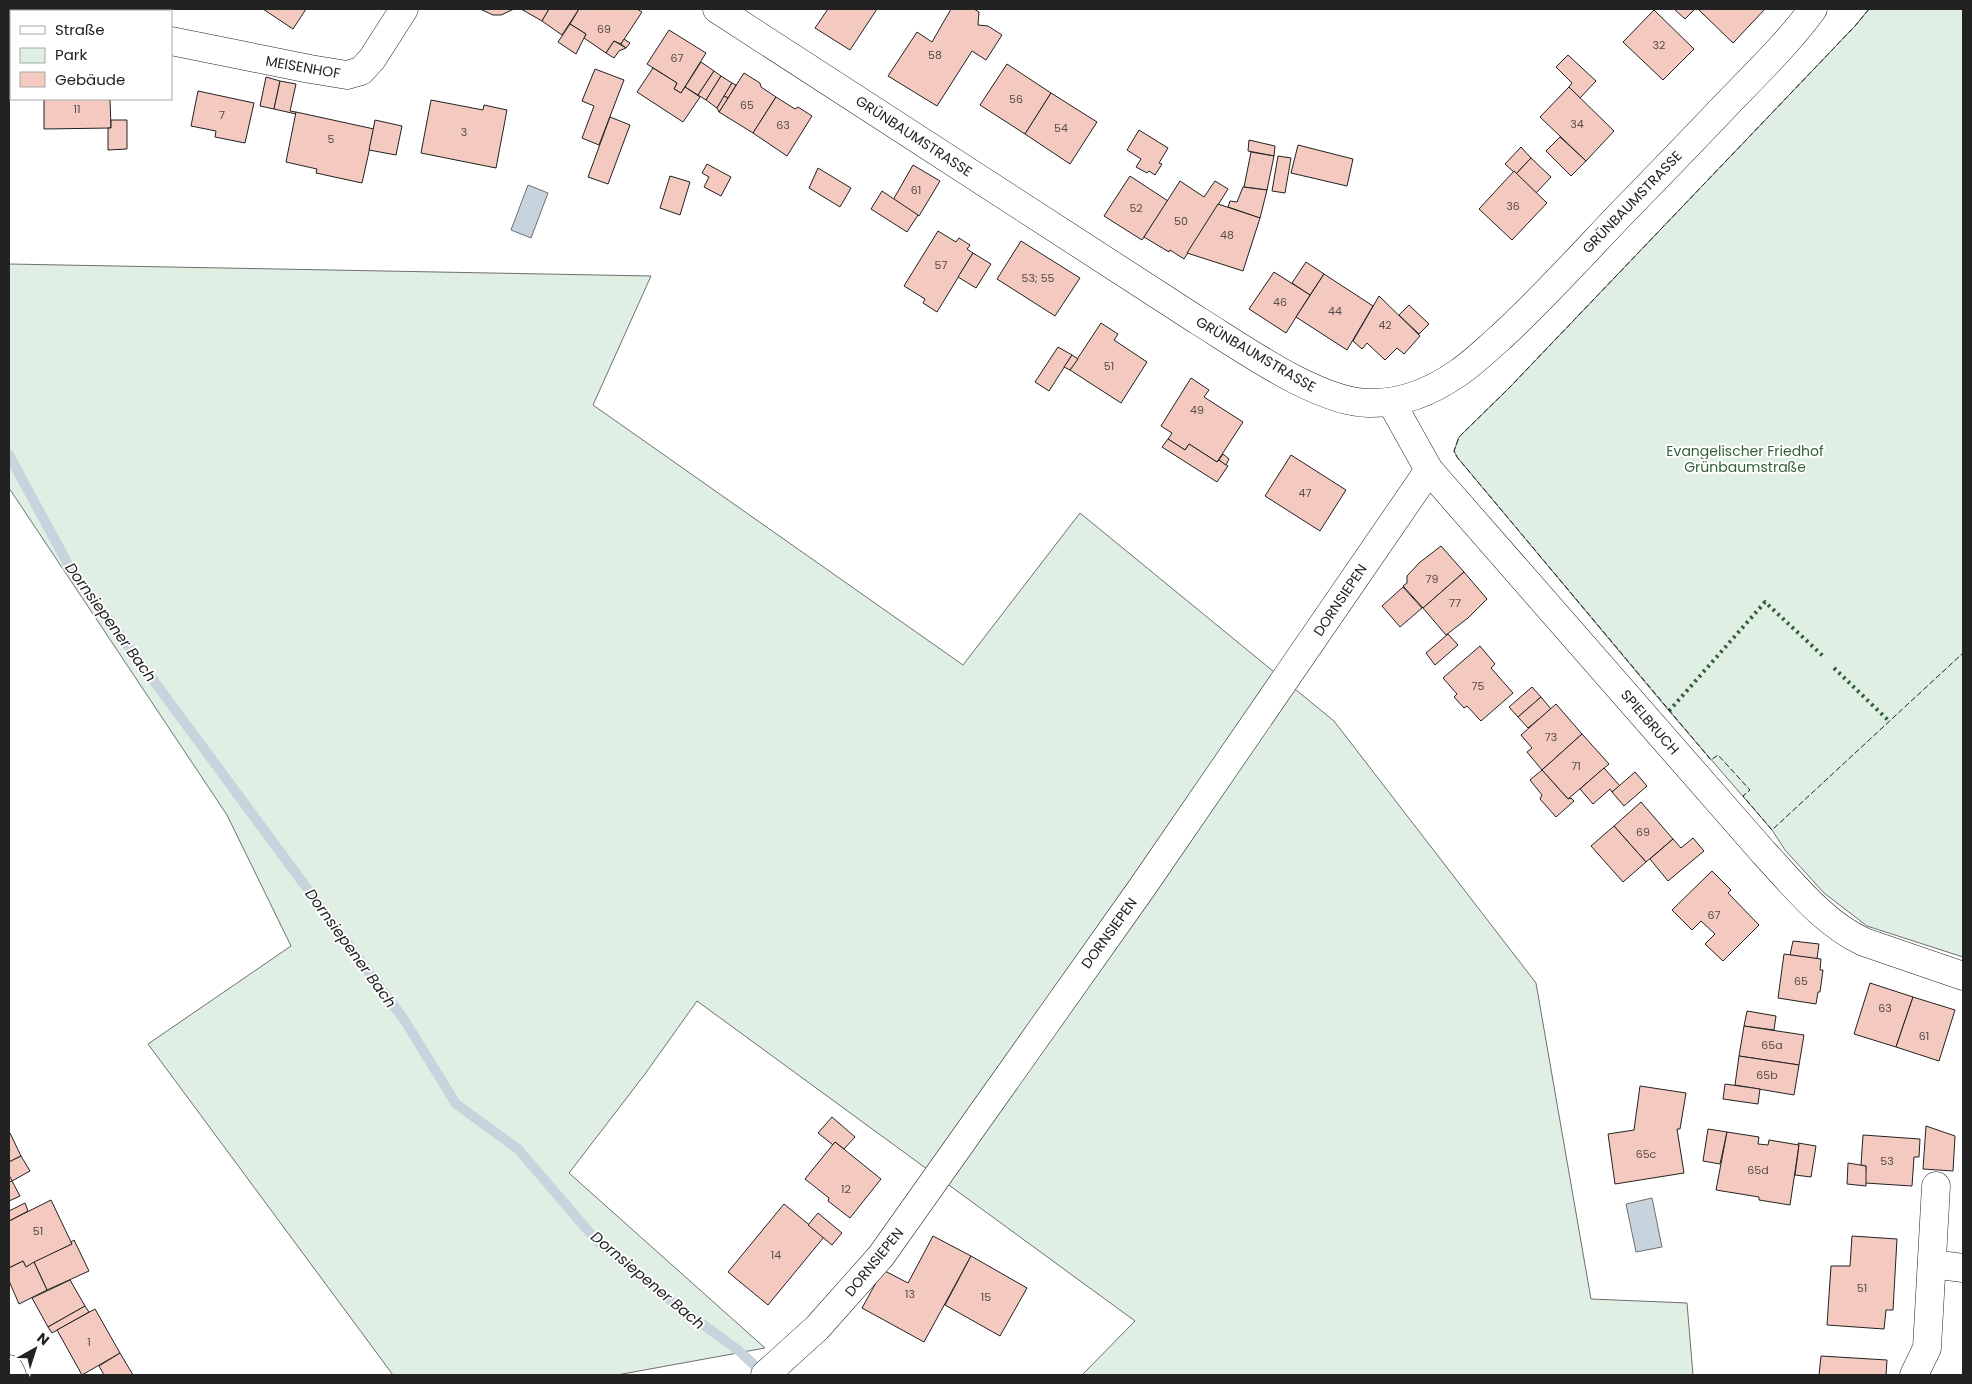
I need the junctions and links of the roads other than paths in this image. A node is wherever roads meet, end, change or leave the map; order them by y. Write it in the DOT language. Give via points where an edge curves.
graph roads {
  1 [pos="404,9"];
  2 [pos="717,9"];
  3 [pos="1813,9"];
  4 [pos="172,40"];
  5 [pos="1391,402"];
  6 [pos="1429,470"];
  7 [pos="1963,976"];
  8 [pos="1936,1186"];
  9 [pos="1932,1264"];
  10 [pos="1963,1268"];
  11 [pos="9,1369"];
  12 [pos="770,1371"];
  13 [pos="12,1375"];
  14 [pos="1914,1375"];
  1 -- 4 [label="street, MEISENHOF" via="372,59 361,71 347,75"];
  2 -- 5 [label="street, GRÜNBAUMSTRASSE" via="1197,320 1304,384 1338,398 1368,403"];
  3 -- 5 [label="street, GRÜNBAUMSTRASSE" via="1793,35 1523,316 1458,373 1423,394"];
  5 -- 6 [label="street, SPIELBRUCH"];
  6 -- 7 [label="street, SPIELBRUCH" via="1764,853 1825,916 1864,942"];
  6 -- 12 [label="street, DORNSIEPEN" via="1141,889 882,1256 823,1322"];
  8 -- 9 [label="street"];
  9 -- 10 [label="street"];
  9 -- 14 [label="street" via="1927,1348"];
  11 -- 13 [label="street"];
}
